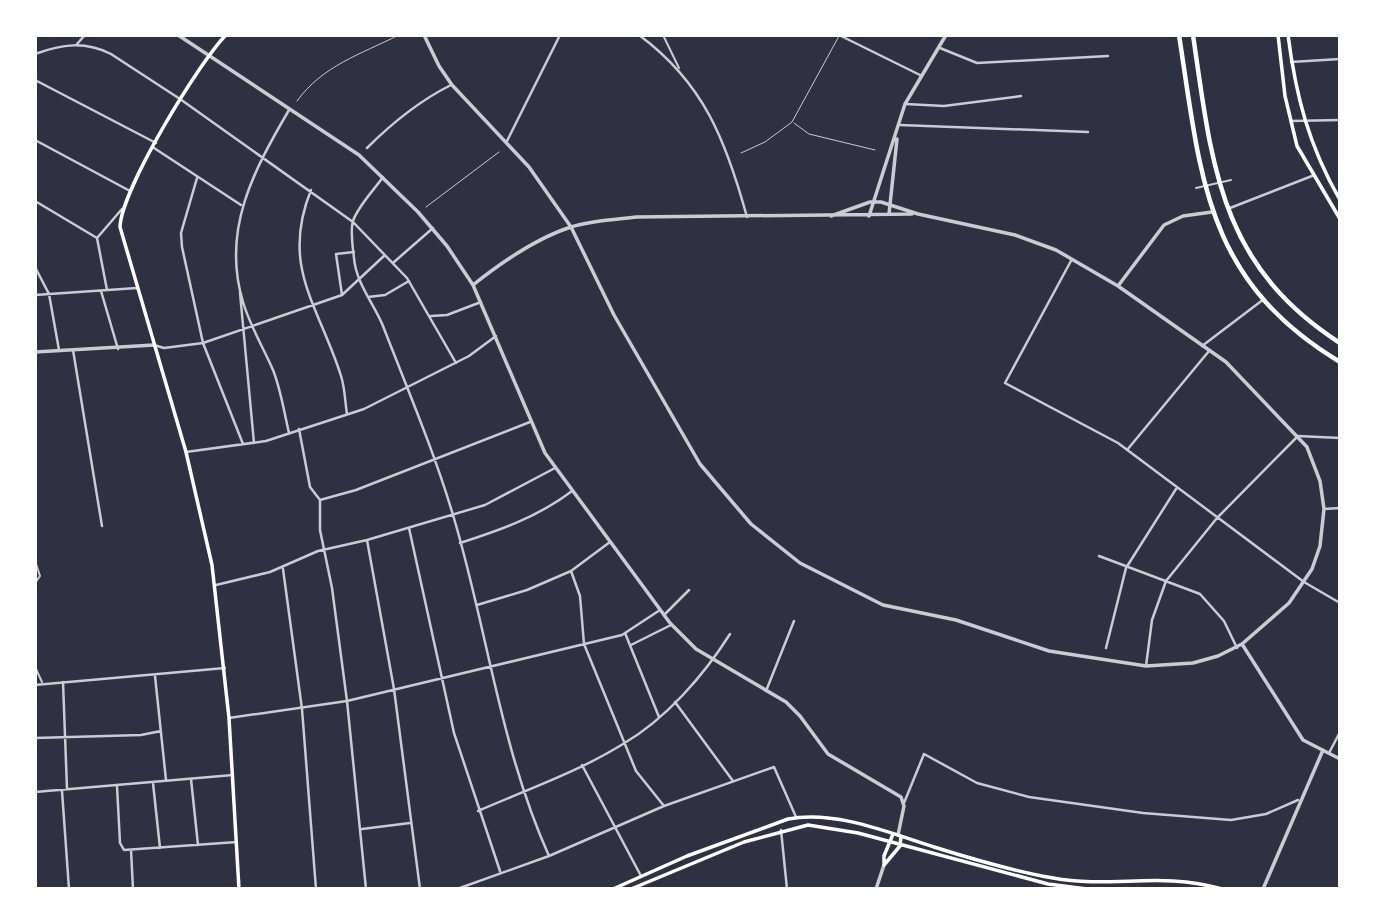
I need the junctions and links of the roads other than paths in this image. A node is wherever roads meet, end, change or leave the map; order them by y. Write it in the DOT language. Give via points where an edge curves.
graph roads {
  1 [pos="85,35"];
  2 [pos="178,35"];
  3 [pos="226,35"];
  4 [pos="399,35"];
  5 [pos="424,35"];
  6 [pos="560,35"];
  7 [pos="639,35"];
  8 [pos="663,35"];
  9 [pos="839,35"];
  10 [pos="946,35"];
  11 [pos="1179,35"];
  12 [pos="1193,35"];
  13 [pos="1278,35"];
  14 [pos="1288,35"];
  15 [pos="77,44"];
  16 [pos="939,47"];
  17 [pos="35,54"];
  18 [pos="207,55"];
  19 [pos="1108,57"];
  20 [pos="1340,59"];
  21 [pos="1292,62"];
  22 [pos="679,68"];
  23 [pos="920,75"];
  24 [pos="35,80"];
  25 [pos="452,85"];
  26 [pos="1021,96"];
  27 [pos="180,99"];
  28 [pos="297,101"];
  29 [pos="905,104"];
  30 [pos="290,109"];
  31 [pos="1303,120"];
  32 [pos="1340,120"];
  33 [pos="1291,121"];
  34 [pos="792,122"];
  35 [pos="900,125"];
  36 [pos="1088,132"];
  37 [pos="897,133"];
  38 [pos="35,140"];
  39 [pos="506,143"];
  40 [pos="155,145"];
  41 [pos="367,148"];
  42 [pos="875,150"];
  43 [pos="499,152"];
  44 [pos="741,153"];
  45 [pos="261,158"];
  46 [pos="1312,176"];
  47 [pos="383,177"];
  48 [pos="197,178"];
  49 [pos="1231,180"];
  50 [pos="1196,188"];
  51 [pos="311,190"];
  52 [pos="130,191"];
  53 [pos="1340,200"];
  54 [pos="35,201"];
  55 [pos="873,202"];
  56 [pos="888,204"];
  57 [pos="241,205"];
  58 [pos="426,207"];
  59 [pos="124,208"];
  60 [pos="1227,209"];
  61 [pos="1212,212"];
  62 [pos="889,214"];
  63 [pos="918,214"];
  64 [pos="831,216"];
  65 [pos="869,216"];
  66 [pos="747,217"];
  67 [pos="1340,219"];
  68 [pos="353,222"];
  69 [pos="571,227"];
  70 [pos="433,228"];
  71 [pos="97,238"];
  72 [pos="354,252"];
  73 [pos="386,254"];
  74 [pos="1072,258"];
  75 [pos="394,262"];
  76 [pos="35,267"];
  77 [pos="359,279"];
  78 [pos="409,281"];
  79 [pos="473,285"];
  80 [pos="1118,286"];
  81 [pos="241,287"];
  82 [pos="137,288"];
  83 [pos="101,290"];
  84 [pos="107,290"];
  85 [pos="49,294"];
  86 [pos="35,295"];
  87 [pos="342,295"];
  88 [pos="368,297"];
  89 [pos="1264,299"];
  90 [pos="481,302"];
  91 [pos="311,303"];
  92 [pos="430,316"];
  93 [pos="253,328"];
  94 [pos="242,331"];
  95 [pos="496,336"];
  96 [pos="1340,342"];
  97 [pos="203,343"];
  98 [pos="154,345"];
  99 [pos="1202,346"];
  100 [pos="118,349"];
  101 [pos="59,350"];
  102 [pos="73,350"];
  103 [pos="1209,351"];
  104 [pos="35,352"];
  105 [pos="1340,362"];
  106 [pos="457,363"];
  107 [pos="407,390"];
  108 [pos="347,414"];
  109 [pos="530,422"];
  110 [pos="299,429"];
  111 [pos="289,433"];
  112 [pos="1298,436"];
  113 [pos="1340,439"];
  114 [pos="254,443"];
  115 [pos="243,444"];
  116 [pos="1127,450"];
  117 [pos="186,452"];
  118 [pos="433,460"];
  119 [pos="555,468"];
  120 [pos="1176,489"];
  121 [pos="572,491"];
  122 [pos="320,500"];
  123 [pos="1340,508"];
  124 [pos="1324,509"];
  125 [pos="453,514"];
  126 [pos="1217,518"];
  127 [pos="102,526"];
  128 [pos="409,528"];
  129 [pos="367,540"];
  130 [pos="610,542"];
  131 [pos="460,543"];
  132 [pos="325,549"];
  133 [pos="1099,556"];
  134 [pos="35,561"];
  135 [pos="283,568"];
  136 [pos="1126,568"];
  137 [pos="571,571"];
  138 [pos="35,575"];
  139 [pos="40,576"];
  140 [pos="1166,581"];
  141 [pos="1304,582"];
  142 [pos="35,583"];
  143 [pos="216,584"];
  144 [pos="689,590"];
  145 [pos="1340,603"];
  146 [pos="477,605"];
  147 [pos="660,610"];
  148 [pos="664,615"];
  149 [pos="794,621"];
  150 [pos="671,625"];
  151 [pos="625,633"];
  152 [pos="730,634"];
  153 [pos="584,644"];
  154 [pos="631,645"];
  155 [pos="1242,645"];
  156 [pos="1106,648"];
  157 [pos="1237,648"];
  158 [pos="713,660"];
  159 [pos="1146,666"];
  160 [pos="35,667"];
  161 [pos="489,667"];
  162 [pos="225,668"];
  163 [pos="155,676"];
  164 [pos="443,678"];
  165 [pos="63,682"];
  166 [pos="42,684"];
  167 [pos="35,685"];
  168 [pos="394,690"];
  169 [pos="766,691"];
  170 [pos="347,701"];
  171 [pos="674,701"];
  172 [pos="302,709"];
  173 [pos="659,717"];
  174 [pos="229,718"];
  175 [pos="160,731"];
  176 [pos="1340,732"];
  177 [pos="66,735"];
  178 [pos="35,738"];
  179 [pos="624,744"];
  180 [pos="1323,750"];
  181 [pos="1329,753"];
  182 [pos="1340,759"];
  183 [pos="582,765"];
  184 [pos="233,775"];
  185 [pos="191,779"];
  186 [pos="733,781"];
  187 [pos="166,782"];
  188 [pos="153,783"];
  189 [pos="117,786"];
  190 [pos="67,789"];
  191 [pos="62,790"];
  192 [pos="35,792"];
  193 [pos="522,792"];
  194 [pos="1298,800"];
  195 [pos="904,803"];
  196 [pos="664,806"];
  197 [pos="478,811"];
  198 [pos="796,817"];
  199 [pos="412,823"];
  200 [pos="613,827"];
  201 [pos="362,829"];
  202 [pos="781,830"];
  203 [pos="898,835"];
  204 [pos="237,842"];
  205 [pos="889,842"];
  206 [pos="198,845"];
  207 [pos="900,846"];
  208 [pos="160,848"];
  209 [pos="131,850"];
  210 [pos="549,856"];
  211 [pos="884,865"];
  212 [pos="500,871"];
  213 [pos="642,876"];
  214 [pos="69,889"];
  215 [pos="133,889"];
  216 [pos="238,889"];
  217 [pos="316,889"];
  218 [pos="366,889"];
  219 [pos="420,889"];
  220 [pos="457,889"];
  221 [pos="612,889"];
  222 [pos="631,889"];
  223 [pos="787,889"];
  224 [pos="876,889"];
  225 [pos="1087,889"];
  226 [pos="1105,889"];
  227 [pos="1186,889"];
  228 [pos="1222,889"];
  229 [pos="1263,889"];
  1 -- 15 [label="street"];
  2 -- 18 [label="street"];
  3 -- 18 [label="main road"];
  4 -- 28 [label="lane" via="327,70"];
  5 -- 25 [label="street"];
  6 -- 39 [label="street"];
  7 -- 22 [label="street"];
  8 -- 22 [label="street"];
  9 -- 23 [label="street"];
  9 -- 34 [label="lane"];
  10 -- 16 [label="street"];
  11 -- 61 [label="main road" via="1196,147"];
  12 -- 60 [label="main road" via="1213,159"];
  13 -- 33 [label="main road"];
  14 -- 21 [label="main road"];
  15 -- 17 [label="street"];
  15 -- 27 [label="street" via="111,54"];
  16 -- 19 [label="street" via="976,63"];
  16 -- 23 [label="street"];
  18 -- 27 [label="main road"];
  18 -- 30 [label="street"];
  20 -- 21 [label="street"];
  21 -- 31 [label="main road"];
  22 -- 66 [label="street" via="729,152"];
  23 -- 29 [label="street"];
  24 -- 40 [label="street"];
  25 -- 39 [label="street"];
  25 -- 41 [label="street" via="399,119"];
  26 -- 29 [label="street" via="944,106"];
  27 -- 40 [label="main road"];
  27 -- 45 [label="street"];
  29 -- 35 [label="street"];
  30 -- 45 [label="street"];
  30 -- 47 [label="street" via="359,155"];
  31 -- 32 [label="street"];
  31 -- 33 [label="street"];
  31 -- 53 [label="main road"];
  33 -- 46 [label="main road"];
  34 -- 42 [label="lane" via="809,134"];
  34 -- 44 [label="lane"];
  35 -- 36 [label="street"];
  35 -- 37 [label="street"];
  37 -- 55 [label="street"];
  37 -- 56 [label="street"];
  38 -- 52 [label="street"];
  39 -- 69 [label="street" via="529,167"];
  40 -- 48 [label="street"];
  40 -- 52 [label="main road"];
  43 -- 58 [label="lane"];
  45 -- 51 [label="street"];
  45 -- 57 [label="street"];
  46 -- 60 [label="street"];
  46 -- 67 [label="main road"];
  47 -- 68 [label="street"];
  47 -- 70 [label="street"];
  48 -- 57 [label="street"];
  48 -- 97 [label="street" via="181,247"];
  49 -- 50 [label="street"];
  51 -- 68 [label="street"];
  51 -- 91 [label="street" via="300,217 299,236 300,265"];
  52 -- 59 [label="main road"];
  54 -- 71 [label="street"];
  55 -- 56 [label="street"];
  55 -- 64 [label="street"];
  55 -- 65 [label="street"];
  56 -- 62 [label="street"];
  56 -- 63 [label="street"];
  57 -- 81 [label="street"];
  59 -- 71 [label="street"];
  59 -- 82 [label="main road" via="121,233"];
  60 -- 96 [label="main road" via="1239,237 1272,285 1296,311"];
  61 -- 80 [label="street" via="1183,216 1164,225"];
  61 -- 89 [label="main road" via="1230,251"];
  62 -- 63 [label="street"];
  62 -- 65 [label="street"];
  63 -- 74 [label="street" via="1015,235"];
  64 -- 65 [label="street"];
  64 -- 66 [label="street"];
  66 -- 69 [label="street" via="636,217"];
  68 -- 72 [label="street"];
  68 -- 73 [label="street"];
  69 -- 79 [label="street" via="517,253"];
  69 -- 159 [label="street" via="614,315 696,458 733,506 775,545 816,573 883,605 956,620 1049,651"];
  70 -- 75 [label="street"];
  70 -- 79 [label="street"];
  71 -- 84 [label="street"];
  72 -- 77 [label="street"];
  72 -- 87 [label="street" via="336,254"];
  73 -- 75 [label="street"];
  73 -- 77 [label="street"];
  74 -- 80 [label="street"];
  74 -- 116 [label="street" via="1005,383"];
  75 -- 78 [label="street"];
  76 -- 85 [label="street"];
  77 -- 87 [label="street"];
  77 -- 88 [label="street"];
  78 -- 88 [label="street" via="385,295"];
  78 -- 92 [label="street"];
  79 -- 90 [label="street"];
  80 -- 99 [label="street"];
  81 -- 93 [label="street"];
  81 -- 94 [label="street"];
  82 -- 84 [label="street"];
  82 -- 98 [label="main road"];
  83 -- 84 [label="street"];
  83 -- 85 [label="street"];
  83 -- 100 [label="street"];
  85 -- 86 [label="street"];
  85 -- 101 [label="street"];
  87 -- 91 [label="street"];
  88 -- 107 [label="street"];
  89 -- 99 [label="street"];
  89 -- 105 [label="main road" via="1306,339"];
  90 -- 92 [label="street" via="447,315"];
  90 -- 95 [label="street"];
  91 -- 93 [label="street"];
  91 -- 108 [label="street" via="342,379"];
  92 -- 106 [label="street"];
  93 -- 94 [label="street"];
  93 -- 111 [label="street" via="274,372"];
  94 -- 97 [label="street"];
  94 -- 114 [label="street"];
  95 -- 106 [label="street"];
  95 -- 109 [label="street"];
  97 -- 98 [label="street"];
  97 -- 115 [label="street"];
  98 -- 100 [label="street"];
  98 -- 117 [label="main road"];
  99 -- 103 [label="street"];
  100 -- 102 [label="street"];
  101 -- 102 [label="street"];
  101 -- 104 [label="street"];
  102 -- 127 [label="street"];
  103 -- 112 [label="street"];
  103 -- 116 [label="street"];
  106 -- 107 [label="street"];
  107 -- 108 [label="street"];
  107 -- 118 [label="street"];
  108 -- 110 [label="street"];
  109 -- 118 [label="street"];
  109 -- 119 [label="street"];
  110 -- 111 [label="street"];
  110 -- 122 [label="street" via="310,487"];
  111 -- 114 [label="street"];
  112 -- 113 [label="street"];
  112 -- 124 [label="street" via="1316,468"];
  112 -- 126 [label="street"];
  114 -- 115 [label="street"];
  115 -- 117 [label="street"];
  116 -- 120 [label="street"];
  117 -- 143 [label="main road"];
  118 -- 122 [label="street"];
  118 -- 125 [label="street"];
  119 -- 121 [label="street"];
  119 -- 125 [label="street" via="501,499"];
  120 -- 126 [label="street"];
  120 -- 136 [label="street"];
  121 -- 130 [label="street"];
  121 -- 131 [label="street" via="512,526"];
  122 -- 132 [label="street"];
  123 -- 124 [label="street"];
  124 -- 141 [label="street" via="1320,546"];
  125 -- 128 [label="street"];
  125 -- 131 [label="street"];
  126 -- 140 [label="street"];
  126 -- 141 [label="street"];
  128 -- 129 [label="street"];
  128 -- 164 [label="street"];
  129 -- 132 [label="street"];
  129 -- 168 [label="street"];
  130 -- 137 [label="street"];
  130 -- 147 [label="street"];
  131 -- 146 [label="street"];
  132 -- 135 [label="street"];
  132 -- 170 [label="street"];
  133 -- 136 [label="street"];
  134 -- 139 [label="street"];
  135 -- 143 [label="street"];
  135 -- 172 [label="street"];
  136 -- 140 [label="street"];
  136 -- 156 [label="street"];
  137 -- 146 [label="street"];
  137 -- 153 [label="street" via="580,596"];
  138 -- 139 [label="street"];
  139 -- 142 [label="street"];
  140 -- 157 [label="street" via="1200,594 1224,621"];
  140 -- 159 [label="street" via="1152,620"];
  141 -- 145 [label="street"];
  141 -- 155 [label="street" via="1280,613"];
  143 -- 162 [label="main road"];
  144 -- 148 [label="street"];
  146 -- 161 [label="street"];
  147 -- 148 [label="street"];
  147 -- 151 [label="street"];
  148 -- 150 [label="street"];
  149 -- 169 [label="street"];
  150 -- 154 [label="street"];
  150 -- 158 [label="street"];
  151 -- 153 [label="street"];
  151 -- 154 [label="street"];
  152 -- 158 [label="street"];
  153 -- 161 [label="street"];
  153 -- 179 [label="street"];
  154 -- 173 [label="street"];
  155 -- 157 [label="street"];
  155 -- 180 [label="street" via="1303,740"];
  157 -- 159 [label="street" via="1203,662"];
  158 -- 169 [label="street"];
  158 -- 171 [label="street"];
  160 -- 166 [label="street"];
  161 -- 164 [label="street"];
  161 -- 193 [label="street"];
  162 -- 163 [label="street"];
  162 -- 174 [label="main road"];
  163 -- 165 [label="street"];
  163 -- 175 [label="street"];
  164 -- 168 [label="street"];
  164 -- 197 [label="street"];
  165 -- 166 [label="street"];
  165 -- 177 [label="street"];
  166 -- 167 [label="street"];
  168 -- 170 [label="street"];
  168 -- 199 [label="street"];
  169 -- 195 [label="street" via="795,710 828,754"];
  170 -- 172 [label="street"];
  170 -- 201 [label="street"];
  171 -- 173 [label="street"];
  171 -- 186 [label="street"];
  172 -- 174 [label="street"];
  172 -- 217 [label="street"];
  173 -- 179 [label="street"];
  174 -- 184 [label="main road"];
  175 -- 177 [label="street"];
  175 -- 187 [label="street"];
  176 -- 181 [label="street"];
  177 -- 178 [label="street"];
  177 -- 190 [label="street"];
  179 -- 183 [label="street"];
  179 -- 196 [label="street" via="636,771"];
  180 -- 181 [label="street"];
  180 -- 229 [label="street"];
  181 -- 182 [label="street"];
  183 -- 193 [label="street"];
  183 -- 200 [label="street"];
  184 -- 185 [label="street"];
  184 -- 204 [label="main road"];
  185 -- 187 [label="street"];
  185 -- 206 [label="street"];
  186 -- 196 [label="street"];
  186 -- 198 [label="street" via="774,766"];
  187 -- 188 [label="street"];
  188 -- 189 [label="street"];
  188 -- 208 [label="street"];
  189 -- 190 [label="street"];
  189 -- 209 [label="street" via="121,846"];
  190 -- 191 [label="street"];
  191 -- 192 [label="street"];
  191 -- 214 [label="street"];
  193 -- 197 [label="street"];
  193 -- 210 [label="street"];
  194 -- 195 [label="street" via="1266,814 1231,820 1143,813 977,783 924,754"];
  195 -- 203 [label="street"];
  196 -- 200 [label="street"];
  197 -- 212 [label="street"];
  198 -- 203 [label="main road" via="840,821"];
  198 -- 213 [label="main road"];
  199 -- 201 [label="street"];
  199 -- 219 [label="street"];
  200 -- 210 [label="street"];
  200 -- 213 [label="street"];
  201 -- 218 [label="street"];
  202 -- 205 [label="main road" via="831,827"];
  202 -- 222 [label="main road"];
  202 -- 223 [label="street"];
  203 -- 205 [label="main road"];
  203 -- 207 [label="main road"];
  203 -- 228 [label="main road" via="1061,880 1167,878"];
  204 -- 206 [label="street"];
  204 -- 216 [label="main road"];
  205 -- 207 [label="main road"];
  205 -- 211 [label="main road"];
  206 -- 208 [label="street"];
  207 -- 211 [label="main road"];
  207 -- 225 [label="main road" via="1048,884"];
  208 -- 209 [label="street"];
  209 -- 215 [label="street"];
  210 -- 212 [label="street"];
  211 -- 224 [label="street"];
  212 -- 220 [label="street"];
  213 -- 221 [label="main road"];
  226 -- 227 [label="main road"];
}
